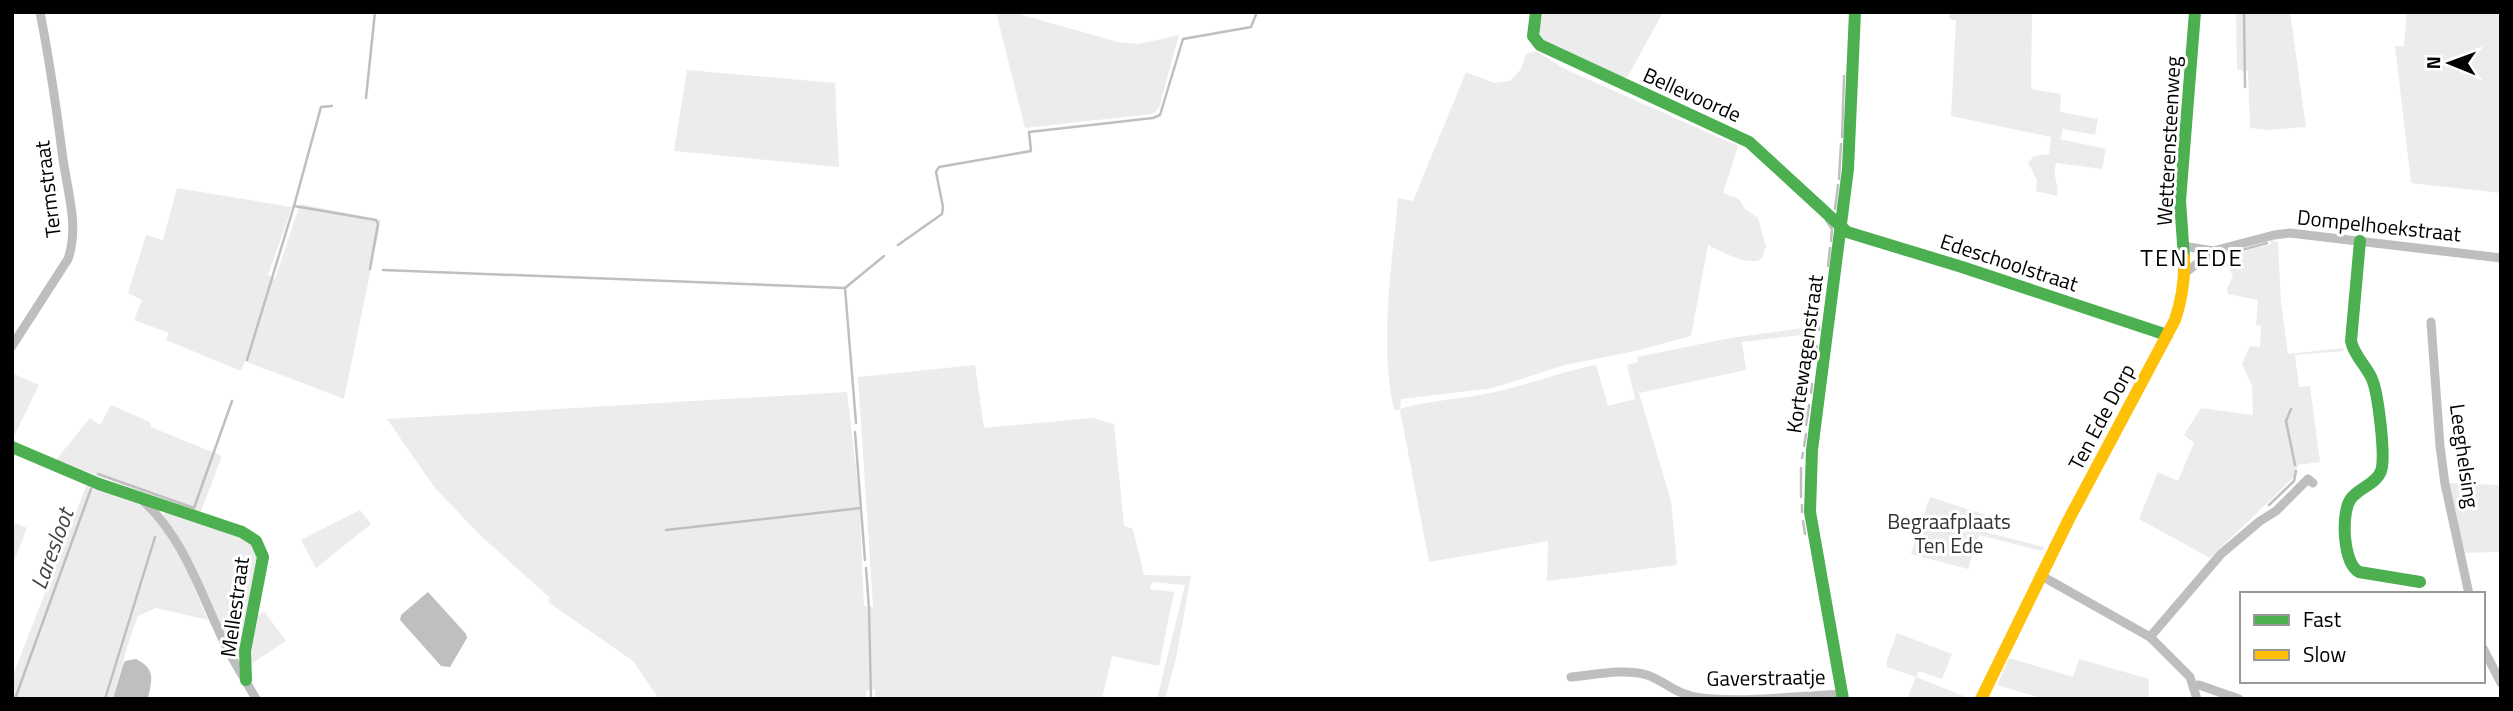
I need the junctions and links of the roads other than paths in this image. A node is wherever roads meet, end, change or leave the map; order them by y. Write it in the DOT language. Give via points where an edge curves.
graph roads {
  1 [pos="40,12"];
  2 [pos="1536,12"];
  3 [pos="1855,12"];
  4 [pos="2195,12"];
  5 [pos="1841,226"];
  6 [pos="2360,241"];
  7 [pos="2183,246"];
  8 [pos="2213,251"];
  9 [pos="2501,258"];
  10 [pos="2185,273"];
  11 [pos="2431,322"];
  12 [pos="2167,335"];
  13 [pos="12,346"];
  14 [pos="12,447"];
  15 [pos="2313,483"];
  16 [pos="138,496"];
  17 [pos="2040,575"];
  18 [pos="2420,582"];
  19 [pos="2469,592"];
  20 [pos="2150,637"];
  21 [pos="2485,652"];
  22 [pos="1571,677"];
  23 [pos="246,680"];
  24 [pos="2501,682"];
  25 [pos="2194,686"];
  26 [pos="1843,696"];
  27 [pos="256,699"];
  28 [pos="1981,699"];
  29 [pos="2197,699"];
  30 [pos="2239,699"];
  1 -- 13 [label="street, Termstraat" via="73,244"];
  2 -- 5 [label="street, Bellevoorde" via="1533,36 1540,45 1749,142"];
  3 -- 5 [label="street, Kortewagenstraat"];
  4 -- 7 [label="street, Wetterensteenweg" via="2180,201"];
  5 -- 12 [label="street, Edeschoolstraat" via="1847,232"];
  5 -- 26 [label="street, Kortewagenstraat" via="1809,486"];
  6 -- 8 [label="street, Dompelhoekstraat" via="2290,233"];
  6 -- 9 [label="street, Dompelhoekstraat"];
  6 -- 18 [label="street" via="2351,341 2373,380 2382,469 2348,500 2348,560 2360,572"];
  7 -- 8 [label="street, Dompelhoekstraat"];
  7 -- 10 [label="street, Wetterensteenweg"];
  8 -- 10 [label="street, Dompelhoekstraat"];
  10 -- 12 [label="street, Ten Ede Dorp" via="2181,302"];
  11 -- 19 [label="street, Leeghelsing" via="2445,484"];
  12 -- 17 [label="street, Ten Ede Dorp"];
  14 -- 16 [label="street, Mellestraat"];
  15 -- 20 [label="street" via="2308,479 2221,554"];
  16 -- 23 [label="street, Mellestraat" via="174,537"];
  16 -- 23 [label="street, Mellestraat" via="242,532 261,548 245,651"];
  17 -- 20 [label="street"];
  17 -- 28 [label="street, Ten Ede Dorp"];
  20 -- 25 [label="street"];
  21 -- 24 [label="street"];
  22 -- 26 [label="street, Gaverstraatje" via="1647,675 1681,694 1702,698"];
  23 -- 27 [label="street, Mellestraat"];
  25 -- 29 [label="street"];
  25 -- 30 [label="street"];
}
